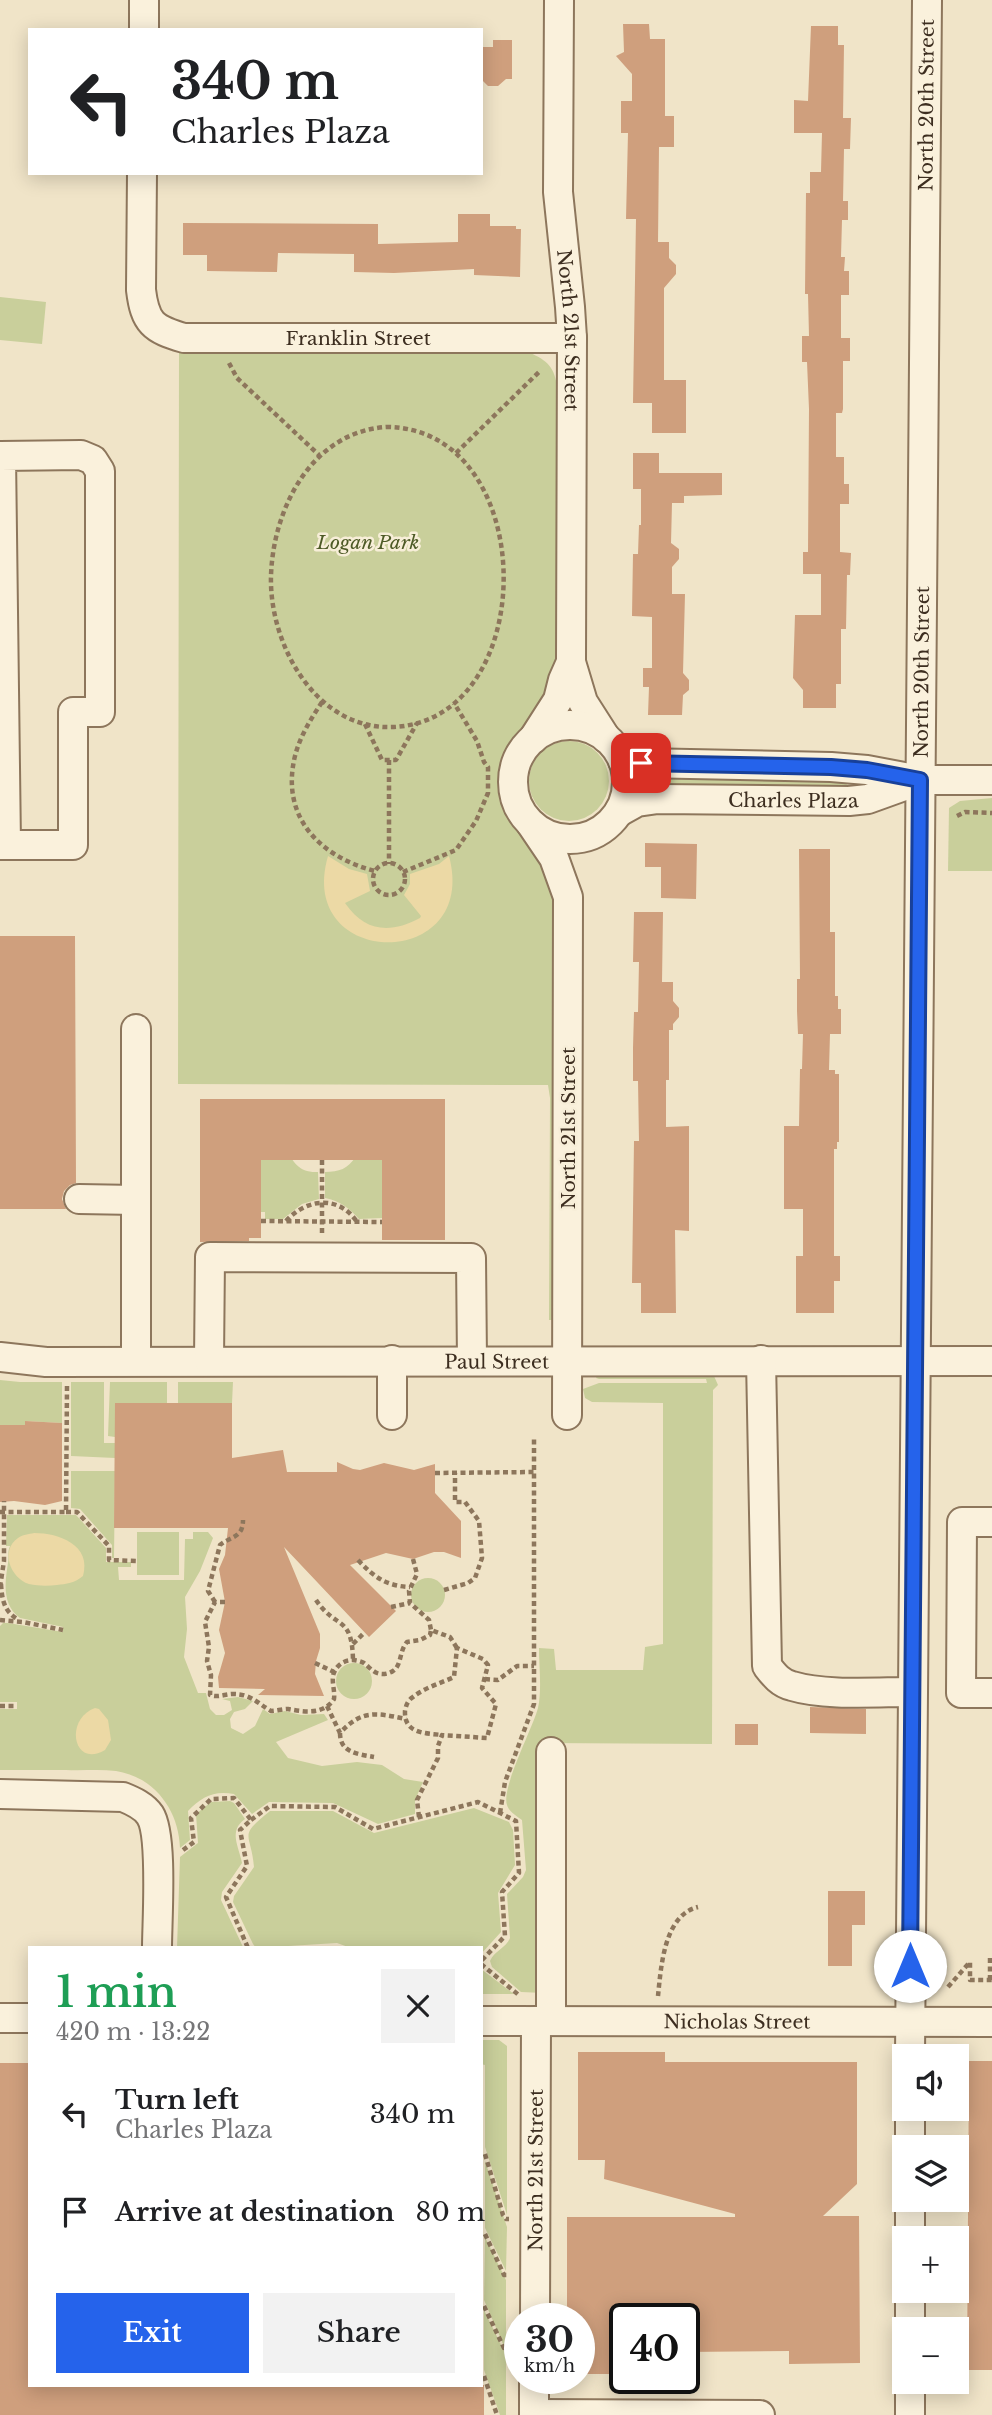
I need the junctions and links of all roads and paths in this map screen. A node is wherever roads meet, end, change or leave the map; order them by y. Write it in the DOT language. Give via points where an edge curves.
graph roads {
  1 [pos="144,0"];
  2 [pos="559,0"];
  3 [pos="927,0"];
  4 [pos="144,28"];
  5 [pos="142,175"];
  6 [pos="572,338"];
  7 [pos="228,362"];
  8 [pos="540,371"];
  9 [pos="456,453"];
  10 [pos="319,455"];
  11 [pos="571,662"];
  12 [pos="322,702"];
  13 [pos="454,704"];
  14 [pos="417,723"];
  15 [pos="365,724"];
  16 [pos="606,738"];
  17 [pos="533,739"];
  18 [pos="389,760"];
  19 [pos="623,761"];
  20 [pos="920,780"];
  21 [pos="992,780"];
  22 [pos="619,812"];
  23 [pos="992,813"];
  24 [pos="957,816"];
  25 [pos="531,824"];
  26 [pos="596,832"];
  27 [pos="3,845"];
  28 [pos="389,863"];
  29 [pos="375,871"];
  30 [pos="403,872"];
  31 [pos="568,897"];
  32 [pos="136,1029"];
  33 [pos="322,1160"];
  34 [pos="79,1199"];
  35 [pos="136,1200"];
  36 [pos="321,1202"];
  37 [pos="261,1221"];
  38 [pos="285,1222"];
  39 [pos="321,1222"];
  40 [pos="357,1222"];
  41 [pos="382,1222"];
  42 [pos="321,1244"];
  43 [pos="0,1357"];
  44 [pos="392,1360"];
  45 [pos="472,1360"];
  46 [pos="568,1360"];
  47 [pos="761,1360"];
  48 [pos="915,1360"];
  49 [pos="135,1361"];
  50 [pos="209,1361"];
  51 [pos="992,1361"];
  52 [pos="67,1378"];
  53 [pos="392,1415"];
  54 [pos="567,1415"];
  55 [pos="534,1439"];
  56 [pos="534,1472"];
  57 [pos="435,1473"];
  58 [pos="455,1473"];
  59 [pos="4,1501"];
  60 [pos="2,1512"];
  61 [pos="66,1512"];
  62 [pos="243,1520"];
  63 [pos="992,1522"];
  64 [pos="413,1559"];
  65 [pos="358,1560"];
  66 [pos="137,1561"];
  67 [pos="1,1584"];
  68 [pos="410,1587"];
  69 [pos="444,1590"];
  70 [pos="316,1600"];
  71 [pos="215,1602"];
  72 [pos="225,1602"];
  73 [pos="410,1603"];
  74 [pos="391,1607"];
  75 [pos="0,1620"];
  76 [pos="23,1622"];
  77 [pos="63,1630"];
  78 [pos="431,1630"];
  79 [pos="365,1632"];
  80 [pos="352,1645"];
  81 [pos="457,1648"];
  82 [pos="352,1660"];
  83 [pos="315,1663"];
  84 [pos="534,1666"];
  85 [pos="334,1672"];
  86 [pos="485,1679"];
  87 [pos="912,1692"];
  88 [pos="992,1693"];
  89 [pos="0,1706"];
  90 [pos="18,1706"];
  91 [pos="327,1706"];
  92 [pos="406,1719"];
  93 [pos="340,1733"];
  94 [pos="442,1735"];
  95 [pos="551,1752"];
  96 [pos="374,1757"];
  97 [pos="0,1794"];
  98 [pos="500,1813"];
  99 [pos="419,1817"];
  100 [pos="251,1820"];
  101 [pos="176,1854"];
  102 [pos="698,1907"];
  103 [pos="157,1946"];
  104 [pos="247,1946"];
  105 [pos="990,1958"];
  106 [pos="483,1961"];
  107 [pos="483,1965"];
  108 [pos="991,1980"];
  109 [pos="948,1987"];
  110 [pos="520,1996"];
  111 [pos="0,2018"];
  112 [pos="28,2018"];
  113 [pos="483,2021"];
  114 [pos="543,2021"];
  115 [pos="659,2021"];
  116 [pos="910,2021"];
  117 [pos="992,2022"];
  118 [pos="910,2044"];
  119 [pos="485,2154"];
  120 [pos="509,2219"];
  121 [pos="485,2234"];
  122 [pos="508,2275"];
  123 [pos="535,2303"];
  124 [pos="485,2306"];
  125 [pos="504,2348"];
  126 [pos="484,2376"];
  127 [pos="534,2394"];
  128 [pos="910,2394"];
  129 [pos="534,2414"];
  130 [pos="497,2415"];
  131 [pos="760,2415"];
  132 [pos="910,2415"];
  1 -- 4 [label="street"];
  2 -- 6 [label="street, North 21st Street" via="558,198"];
  3 -- 20 [label="street, North 20th Street"];
  5 -- 6 [label="street, Franklin Street" via="143,309 149,322 165,333 184,338"];
  6 -- 11 [label="street, North 21st Street"];
  7 -- 10 [label="path" via="237,378"];
  8 -- 9 [label="path"];
  9 -- 10 [label="path" via="417,430 386,427 353,433"];
  9 -- 13 [label="path" via="489,500 500,537 504,576 500,622 492,645"];
  10 -- 12 [label="path" via="290,499 271,576 280,634 308,687"];
  11 -- 16 [label="street" via="583,702"];
  11 -- 17 [label="street" via="558,700"];
  12 -- 15 [label="path"];
  12 -- 29 [label="path" via="295,755 292,782 297,813 323,848"];
  13 -- 14 [label="path"];
  13 -- 30 [label="path" via="488,767 488,793 456,850"];
  14 -- 15 [label="path" via="392,727"];
  14 -- 18 [label="path" via="396,760"];
  15 -- 18 [label="path" via="382,760"];
  16 -- 17 [label="street" via="570,725"];
  16 -- 19 [label="street"];
  17 -- 25 [label="street" via="520,755 513,780 519,808"];
  18 -- 28 [label="path"];
  19 -- 20 [label="street, Charles Plaza" via="831,767"];
  19 -- 22 [label="street" via="626,796"];
  20 -- 21 [label="street"];
  20 -- 22 [label="street, Charles Plaza" via="868,799 658,799 636,802"];
  20 -- 48 [label="street, North 20th Street"];
  22 -- 26 [label="street"];
  23 -- 24 [label="path"];
  25 -- 26 [label="street" via="561,838"];
  25 -- 31 [label="street" via="554,858"];
  26 -- 31 [label="street" via="579,861"];
  27 -- 27 [label="street" via="1,456 81,455 93,460 100,471 100,712 73,712 73,845"];
  28 -- 29 [label="path"];
  28 -- 30 [label="path"];
  29 -- 30 [label="path" via="376,888 389,895 402,887"];
  31 -- 46 [label="street, North 21st Street"];
  32 -- 35 [label="street"];
  33 -- 36 [label="path"];
  34 -- 35 [label="street"];
  35 -- 49 [label="street"];
  36 -- 38 [label="path" via="299,1208"];
  36 -- 39 [label="path"];
  36 -- 40 [label="path" via="341,1206"];
  37 -- 38 [label="path"];
  38 -- 39 [label="path"];
  39 -- 40 [label="path"];
  39 -- 42 [label="path"];
  40 -- 41 [label="path"];
  43 -- 49 [label="street, Paul Street" via="46,1362"];
  44 -- 45 [label="street, Paul Street"];
  44 -- 50 [label="street, Paul Street"];
  44 -- 53 [label="street"];
  45 -- 46 [label="street, Paul Street"];
  45 -- 50 [label="street" via="471,1258 210,1257"];
  46 -- 47 [label="street, Paul Street"];
  46 -- 54 [label="street, North 21st Street"];
  47 -- 48 [label="street, Paul Street"];
  47 -- 87 [label="street" via="767,1666 791,1686"];
  48 -- 51 [label="street, Paul Street"];
  48 -- 87 [label="street, North 20th Street"];
  49 -- 50 [label="street, Paul Street"];
  52 -- 61 [label="path"];
  55 -- 56 [label="path"];
  56 -- 58 [label="path"];
  56 -- 84 [label="path"];
  57 -- 58 [label="path"];
  58 -- 69 [label="path" via="455,1502 465,1502 479,1521 482,1558 475,1578"];
  59 -- 60 [label="path"];
  60 -- 61 [label="path"];
  60 -- 67 [label="path"];
  61 -- 66 [label="path" via="77,1512 109,1546 109,1560"];
  62 -- 71 [label="path" via="237,1537 220,1545 208,1591"];
  63 -- 88 [label="street" via="962,1522 961,1693"];
  64 -- 68 [label="path" via="417,1574"];
  65 -- 68 [label="path" via="384,1583"];
  67 -- 76 [label="path" via="6,1608"];
  68 -- 73 [label="path"];
  70 -- 80 [label="path" via="325,1613 347,1628"];
  71 -- 72 [label="path"];
  71 -- 91 [label="path" via="205,1622 210,1695 252,1697 271,1712 307,1712"];
  73 -- 74 [label="path"];
  73 -- 78 [label="path" via="429,1619"];
  75 -- 76 [label="path"];
  76 -- 77 [label="path"];
  78 -- 81 [label="path" via="450,1637"];
  78 -- 82 [label="path" via="425,1638 407,1642 392,1672 381,1674"];
  79 -- 80 [label="path"];
  80 -- 82 [label="path"];
  81 -- 86 [label="path" via="483,1659 488,1665"];
  81 -- 92 [label="path" via="454,1677 411,1697"];
  82 -- 85 [label="path" via="342,1662"];
  83 -- 85 [label="path"];
  84 -- 86 [label="path" via="517,1666 498,1680"];
  84 -- 98 [label="path" via="534,1704 505,1782"];
  85 -- 91 [label="path" via="334,1699"];
  86 -- 94 [label="path" via="482,1688 496,1704 487,1738"];
  87 -- 116 [label="street, North 20th Street"];
  89 -- 90 [label="path"];
  91 -- 93 [label="path"];
  92 -- 93 [label="path" via="363,1715"];
  92 -- 94 [label="path" via="417,1733"];
  93 -- 96 [label="path" via="344,1748"];
  94 -- 99 [label="path" via="438,1758 417,1800"];
  95 -- 114 [label="street, North 21st Street"];
  97 -- 103 [label="street" via="123,1797 138,1803 151,1816 155,1832"];
  98 -- 99 [label="path" via="478,1802"];
  98 -- 106 [label="path" via="516,1821 519,1873 502,1892 505,1936"];
  99 -- 100 [label="path" via="373,1829 335,1807 270,1806"];
  100 -- 101 [label="path" via="234,1798 211,1799 191,1818 194,1842"];
  100 -- 104 [label="path" via="240,1830 247,1866 226,1897"];
  102 -- 115 [label="path" via="687,1909 669,1933 659,1983"];
  105 -- 108 [label="path"];
  107 -- 110 [label="path"];
  108 -- 109 [label="path" via="970,1980 970,1962"];
  111 -- 112 [label="street"];
  113 -- 114 [label="street, Nicholas Street"];
  114 -- 115 [label="street, Nicholas Street"];
  114 -- 123 [label="street, North 21st Street"];
  115 -- 116 [label="street, Nicholas Street"];
  116 -- 117 [label="street, Nicholas Street"];
  116 -- 118 [label="street, North 20th Street"];
  119 -- 120 [label="path" via="503,2215"];
  121 -- 122 [label="path"];
  124 -- 125 [label="path"];
  126 -- 130 [label="path"];
  127 -- 129 [label="street"];
  128 -- 132 [label="street"];
  129 -- 131 [label="street"];
}
